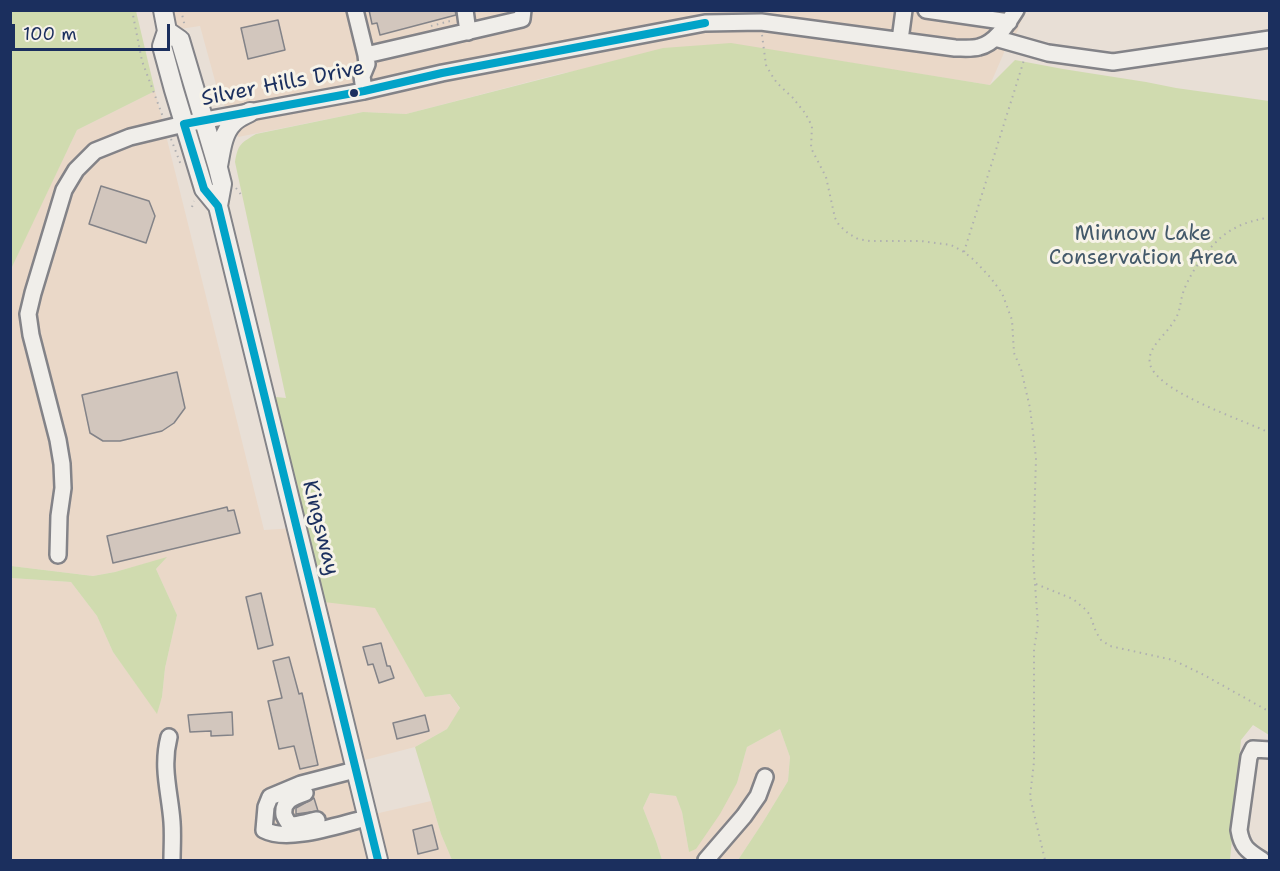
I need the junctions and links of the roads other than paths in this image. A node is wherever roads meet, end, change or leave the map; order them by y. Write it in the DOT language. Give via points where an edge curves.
graph roads {
  1 [pos="163,10"];
  2 [pos="355,10"];
  3 [pos="465,10"];
  4 [pos="523,10"];
  5 [pos="904,10"];
  6 [pos="926,10"];
  7 [pos="1012,16"];
  8 [pos="706,17"];
  9 [pos="167,31"];
  10 [pos="468,32"];
  11 [pos="995,38"];
  12 [pos="1269,39"];
  13 [pos="900,40"];
  14 [pos="366,55"];
  15 [pos="364,91"];
  16 [pos="250,112"];
  17 [pos="203,120"];
  18 [pos="176,126"];
  19 [pos="218,168"];
  20 [pos="218,206"];
  21 [pos="58,555"];
  22 [pos="169,737"];
  23 [pos="1269,750"];
  24 [pos="356,770"];
  25 [pos="765,777"];
  26 [pos="316,780"];
  27 [pos="367,818"];
  28 [pos="333,826"];
  29 [pos="172,861"];
  30 [pos="378,861"];
  31 [pos="706,861"];
  32 [pos="1262,861"];
  1 -- 9 [label="main road, Kingsway"];
  2 -- 14 [label="street"];
  3 -- 10 [label="street"];
  4 -- 10 [label="street" via="522,19"];
  5 -- 13 [label="street"];
  6 -- 7 [label="street"];
  7 -- 11 [label="street"];
  8 -- 13 [label="street, Silver Hills Drive" via="761,22 798,19"];
  8 -- 15 [label="street, Silver Hills Drive"];
  9 -- 17 [label="main road, Kingsway" via="180,40"];
  9 -- 18 [label="main road, Kingsway" via="162,46"];
  10 -- 14 [label="street"];
  11 -- 12 [label="street" via="1048,53 1113,62"];
  11 -- 13 [label="street, Silver Hills Drive" via="978,48"];
  14 -- 15 [label="street"];
  15 -- 16 [label="street, Silver Hills Drive"];
  16 -- 17 [label="street, Silver Hills Drive"];
  16 -- 19 [label="main road" via="228,129"];
  17 -- 18 [label="street, Silver Hills Drive"];
  17 -- 19 [label="main road, Kingsway"];
  18 -- 20 [label="main road, Kingsway" via="204,189"];
  18 -- 21 [label="street, Silver Hills Drive" via="130,136 95,151 76,170 64,190 33,293 28,314 31,335 62,464"];
  19 -- 20 [label="main road, Kingsway" via="222,184"];
  20 -- 24 [label="main road, Kingsway"];
  22 -- 29 [label="street" via="166,779"];
  23 -- 32 [label="street" via="1253,749 1249,757 1239,830 1246,849"];
  24 -- 26 [label="street"];
  24 -- 27 [label="main road, Kingsway"];
  25 -- 31 [label="street" via="744,816"];
  26 -- 28 [label="street" via="307,793 289,800 285,817 292,825 316,820"];
  26 -- 28 [label="street" via="270,797 264,830 296,835"];
  27 -- 28 [label="street"];
  27 -- 30 [label="main road, Kingsway"];
}
